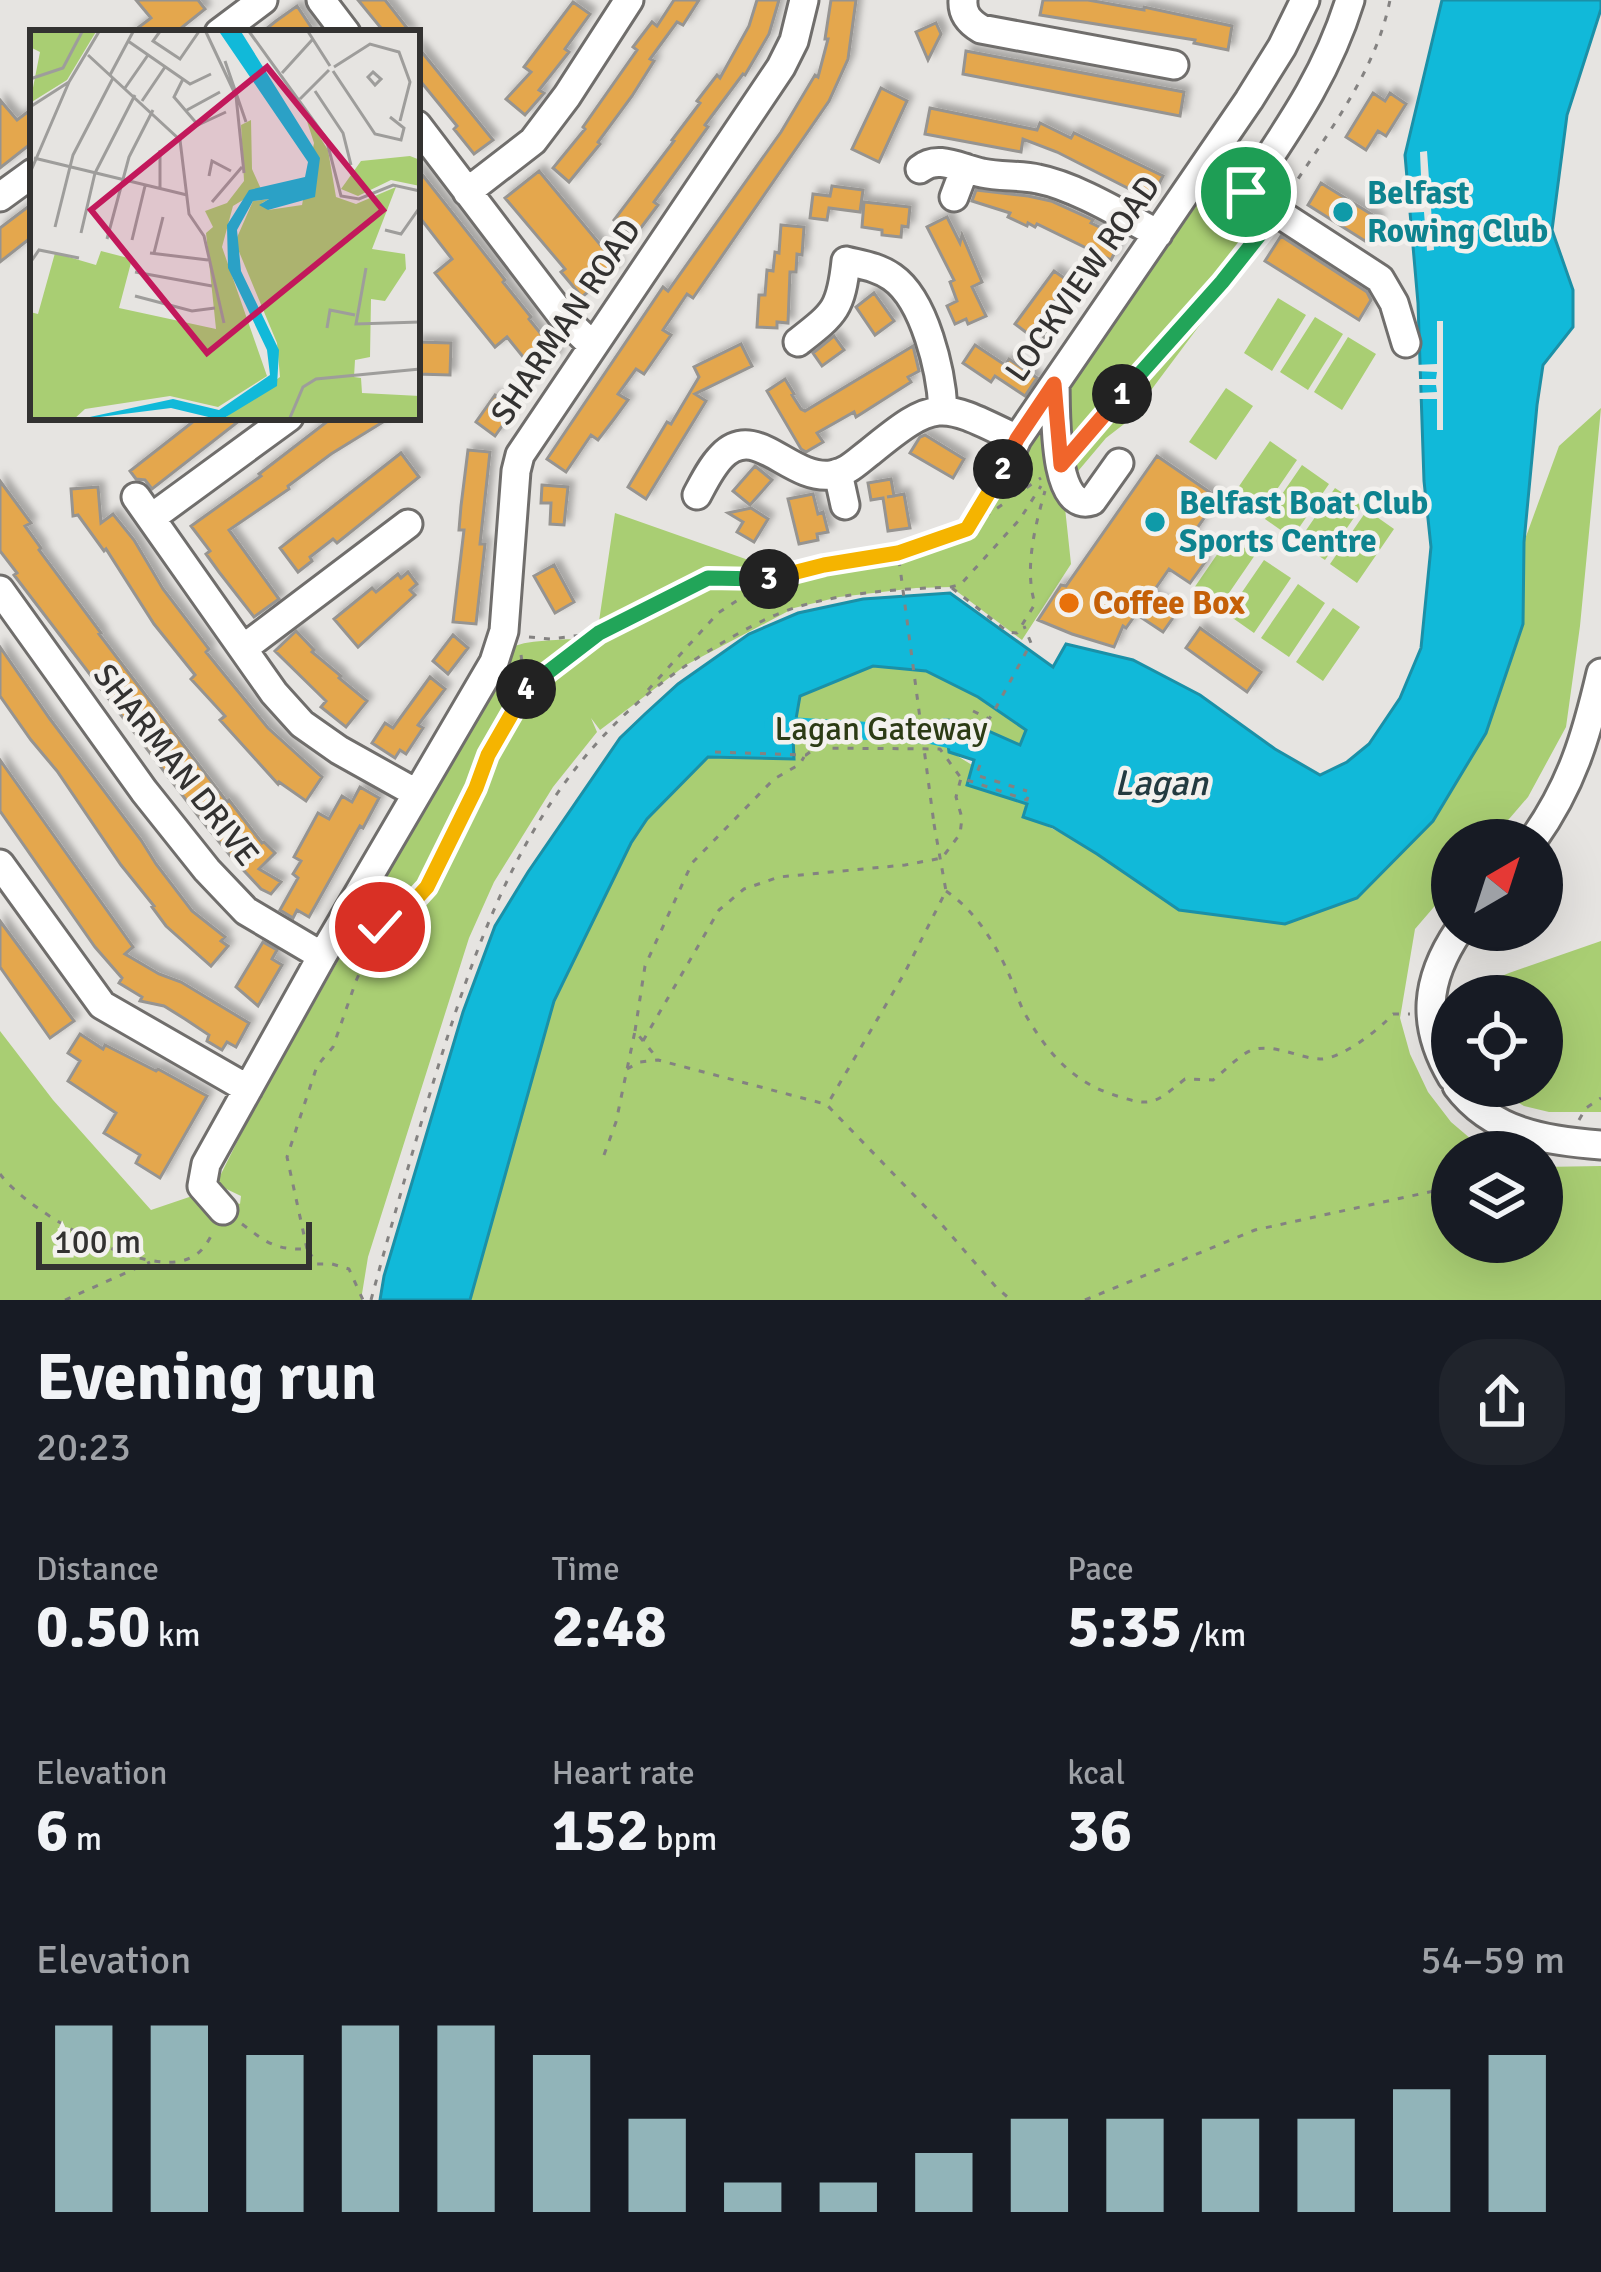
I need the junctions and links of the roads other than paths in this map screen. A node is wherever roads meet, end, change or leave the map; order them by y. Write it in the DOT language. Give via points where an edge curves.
graph roads {
  1 [pos="263,0"];
  2 [pos="321,0"];
  3 [pos="629,0"];
  4 [pos="803,0"];
  5 [pos="963,0"];
  6 [pos="1305,0"];
  7 [pos="1350,0"];
  8 [pos="223,30"];
  9 [pos="344,30"];
  10 [pos="1174,65"];
  11 [pos="420,129"];
  12 [pos="965,169"];
  13 [pos="920,170"];
  14 [pos="30,174"];
  15 [pos="467,191"];
  16 [pos="0,197"];
  17 [pos="954,197"];
  18 [pos="1158,234"];
  19 [pos="798,342"];
  20 [pos="1406,343"];
  21 [pos="592,345"];
  22 [pos="1054,384"];
  23 [pos="943,410"];
  24 [pos="284,420"];
  25 [pos="1017,439"];
  26 [pos="1118,463"];
  27 [pos="838,473"];
  28 [pos="999,479"];
  29 [pos="697,495"];
  30 [pos="844,506"];
  31 [pos="408,524"];
  32 [pos="0,590"];
  33 [pos="244,648"];
  34 [pos="1601,673"];
  35 [pos="416,793"];
  36 [pos="1546,819"];
  37 [pos="0,864"];
  38 [pos="322,956"];
  39 [pos="248,1089"];
  40 [pos="1477,1107"];
  41 [pos="1601,1145"];
  42 [pos="224,1210"];
  1 -- 8 [label="street"];
  2 -- 9 [label="street"];
  3 -- 15 [label="street" via="533,140"];
  4 -- 21 [label="street, SHARMAN ROAD" via="782,67"];
  5 -- 10 [label="street" via="981,29"];
  6 -- 18 [label="street, LOCKVIEW ROAD" via="1261,82"];
  7 -- 20 [label="street" via="1314,89 1241,200 1380,279"];
  11 -- 15 [label="street"];
  12 -- 13 [label="street" via="936,161"];
  12 -- 17 [label="street"];
  12 -- 18 [label="street" via="1058,185"];
  14 -- 16 [label="street"];
  15 -- 21 [label="street"];
  18 -- 22 [label="street, LOCKVIEW ROAD"];
  19 -- 23 [label="street" via="833,315 846,261 880,270 917,311"];
  21 -- 35 [label="street, SHARMAN ROAD" via="520,454 511,633"];
  22 -- 25 [label="street, LOCKVIEW ROAD"];
  22 -- 26 [label="street" via="1056,469 1070,496 1078,504 1092,501"];
  23 -- 25 [label="street"];
  23 -- 27 [label="street" via="910,419"];
  24 -- 33 [label="street" via="143,508"];
  25 -- 28 [label="street, LOCKVIEW ROAD"];
  27 -- 29 [label="street" via="804,472 742,445 723,454"];
  27 -- 30 [label="street"];
  31 -- 33 [label="street"];
  32 -- 38 [label="street, SHARMAN DRIVE" via="207,870 247,911"];
  33 -- 35 [label="street" via="302,724"];
  34 -- 36 [label="street" via="1586,738"];
  35 -- 38 [label="street, SHARMAN ROAD"];
  37 -- 39 [label="street" via="102,1004"];
  38 -- 39 [label="street, SHARMAN ROAD"];
  39 -- 42 [label="street, SHARMAN ROAD" via="202,1177"];
  40 -- 41 [label="street" via="1515,1131"];
}
